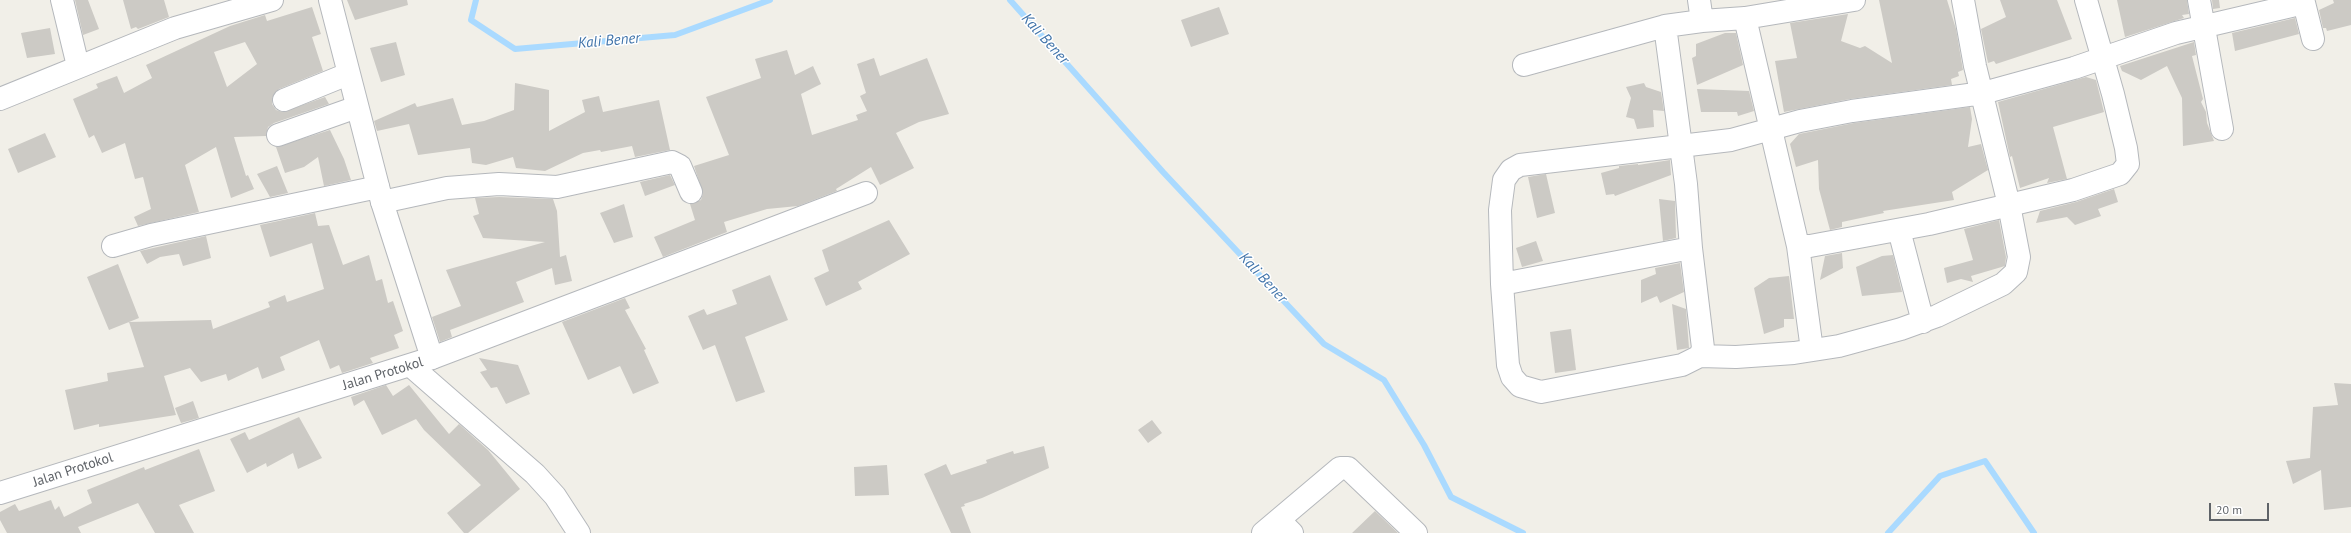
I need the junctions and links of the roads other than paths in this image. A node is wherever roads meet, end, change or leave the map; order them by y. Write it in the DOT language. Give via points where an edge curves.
graph roads {
  1 [pos="62,0"];
  2 [pos="272,0"];
  3 [pos="330,0"];
  4 [pos="1699,0"];
  5 [pos="1854,0"];
  6 [pos="1963,0"];
  7 [pos="2086,0"];
  8 [pos="2199,0"];
  9 [pos="2304,1"];
  10 [pos="1745,18"];
  11 [pos="1702,21"];
  12 [pos="1665,26"];
  13 [pos="2203,26"];
  14 [pos="2313,38"];
  15 [pos="2103,58"];
  16 [pos="1524,65"];
  17 [pos="78,66"];
  18 [pos="348,74"];
  19 [pos="1983,93"];
  20 [pos="0,99"];
  21 [pos="284,100"];
  22 [pos="357,107"];
  23 [pos="1772,129"];
  24 [pos="2222,129"];
  25 [pos="278,135"];
  26 [pos="1681,147"];
  27 [pos="691,192"];
  28 [pos="866,193"];
  29 [pos="380,195"];
  30 [pos="2009,205"];
  31 [pos="1899,230"];
  32 [pos="113,246"];
  33 [pos="1798,246"];
  34 [pos="1691,248"];
  35 [pos="1502,284"];
  36 [pos="1922,322"];
  37 [pos="1812,350"];
  38 [pos="1700,356"];
  39 [pos="432,358"];
  40 [pos="412,366"];
  41 [pos="0,493"];
  42 [pos="1278,529"];
  43 [pos="579,533"];
  44 [pos="1416,533"];
  1 -- 17 [label="street"];
  2 -- 17 [label="street" via="175,28"];
  3 -- 18 [label="street, Jalan Protokol"];
  4 -- 11 [label="street"];
  5 -- 10 [label="street"];
  6 -- 19 [label="street"];
  7 -- 15 [label="street"];
  8 -- 13 [label="street"];
  9 -- 13 [label="street"];
  9 -- 14 [label="street"];
  10 -- 11 [label="street"];
  10 -- 23 [label="street"];
  11 -- 12 [label="street"];
  12 -- 16 [label="street"];
  12 -- 26 [label="street"];
  13 -- 15 [label="street"];
  13 -- 24 [label="street"];
  15 -- 19 [label="street"];
  15 -- 30 [label="street" via="2128,164 2124,170 2109,179"];
  17 -- 20 [label="street"];
  18 -- 21 [label="street"];
  18 -- 22 [label="street, Jalan Protokol"];
  19 -- 23 [label="street" via="1852,110"];
  19 -- 30 [label="street"];
  22 -- 25 [label="street"];
  22 -- 29 [label="street, Jalan Protokol"];
  23 -- 26 [label="street" via="1732,140"];
  23 -- 33 [label="street"];
  26 -- 34 [label="street"];
  26 -- 35 [label="street" via="1623,151 1530,163 1511,170 1504,180 1500,210"];
  27 -- 29 [label="street" via="680,166 672,162 557,187 499,184"];
  28 -- 39 [label="street"];
  29 -- 32 [label="street" via="151,235"];
  29 -- 39 [label="street, Jalan Protokol"];
  30 -- 31 [label="street"];
  30 -- 36 [label="street" via="2019,257 2016,272 2003,284"];
  31 -- 33 [label="street" via="1838,242"];
  31 -- 36 [label="street"];
  33 -- 37 [label="street"];
  34 -- 35 [label="street"];
  34 -- 38 [label="street" via="1703,348"];
  35 -- 38 [label="street" via="1508,365 1512,377 1520,386 1529,390 1540,392 1682,365"];
  36 -- 37 [label="street" via="1839,346"];
  37 -- 38 [label="street" via="1736,357"];
  39 -- 40 [label="street, Jalan Protokol"];
  40 -- 41 [label="street, Jalan Protokol"];
  40 -- 43 [label="street" via="536,474 555,496"];
  42 -- 44 [label="street" via="1340,468 1348,468"];
}
